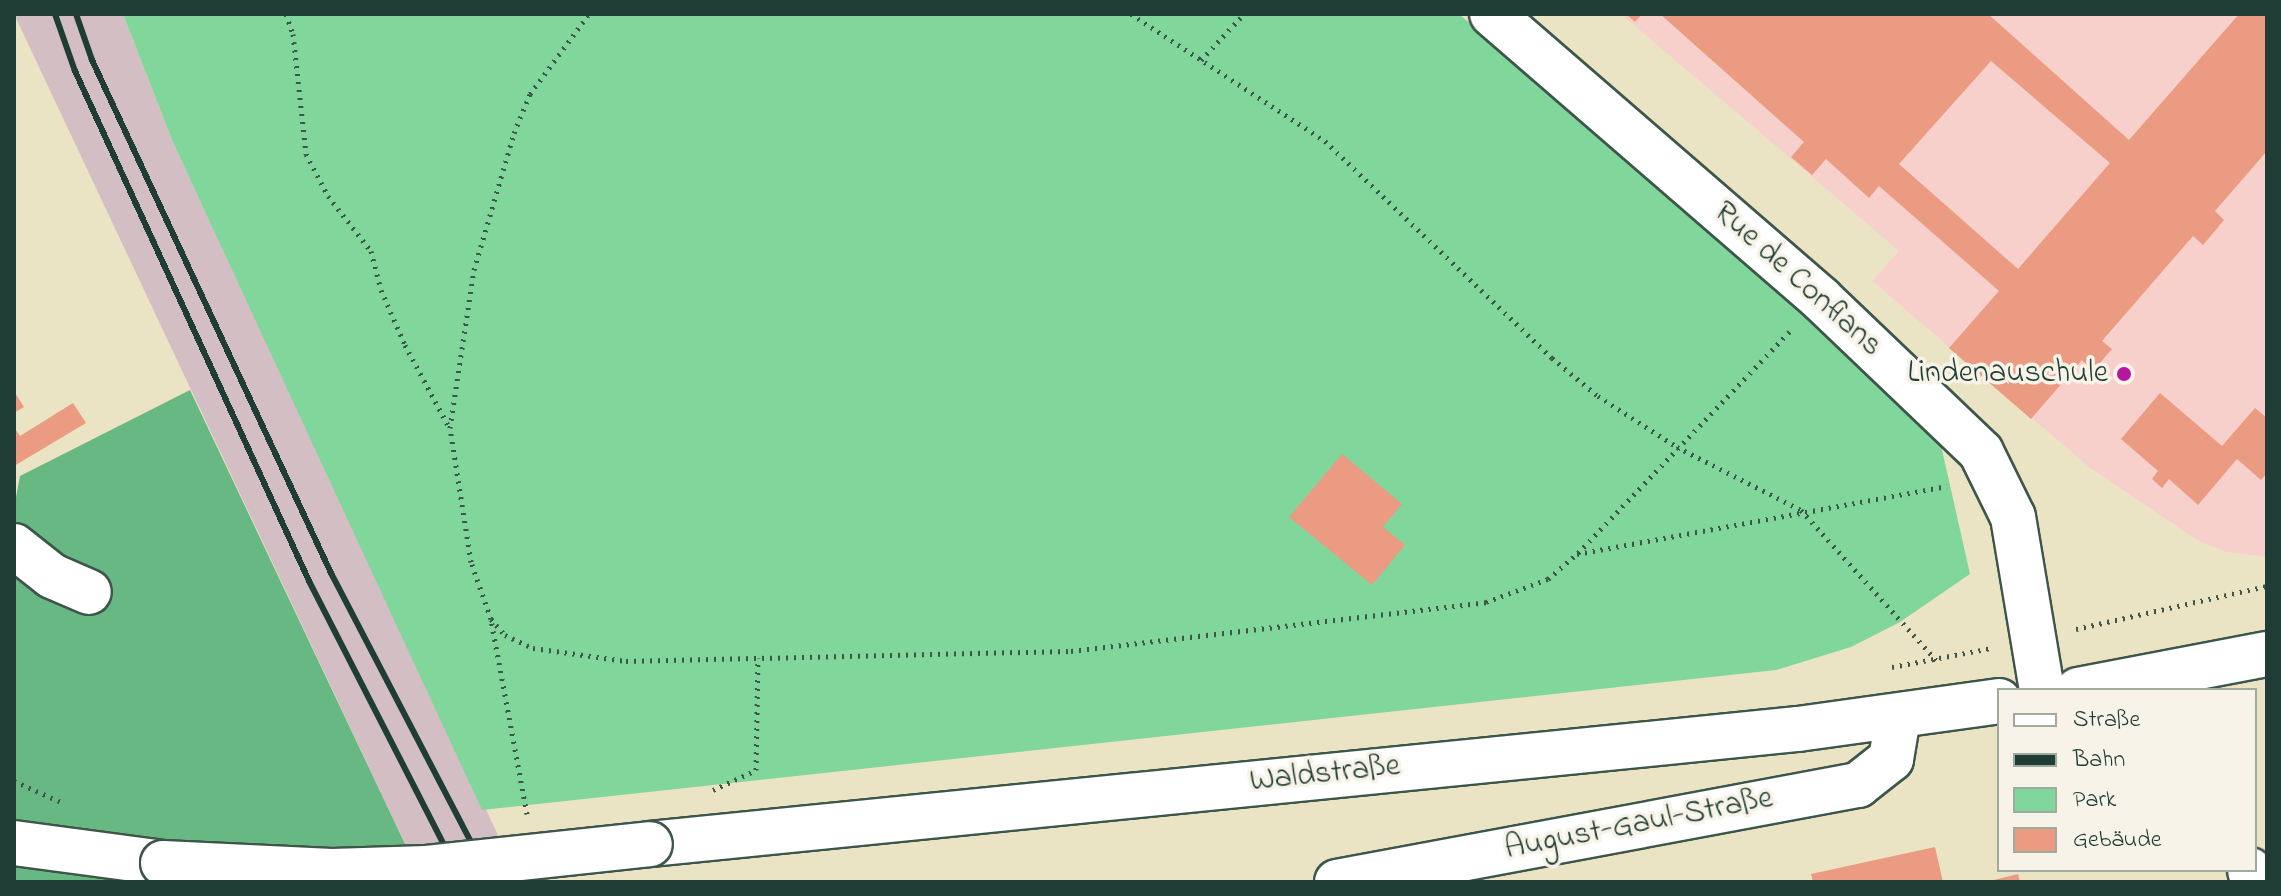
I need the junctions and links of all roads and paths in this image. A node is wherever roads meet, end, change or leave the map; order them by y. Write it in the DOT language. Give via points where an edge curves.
graph roads {
  1 [pos="286,14"];
  2 [pos="589,14"];
  3 [pos="1131,14"];
  4 [pos="1244,14"];
  5 [pos="1492,14"];
  6 [pos="1201,60"];
  7 [pos="1821,299"];
  8 [pos="450,428"];
  9 [pos="1677,447"];
  10 [pos="2004,494"];
  11 [pos="1801,510"];
  12 [pos="14,546"];
  13 [pos="1577,554"];
  14 [pos="2267,586"];
  15 [pos="89,592"];
  16 [pos="491,619"];
  17 [pos="2034,639"];
  18 [pos="2267,654"];
  19 [pos="758,658"];
  20 [pos="1936,660"];
  21 [pos="2209,678"];
  22 [pos="2042,688"];
  23 [pos="2100,688"];
  24 [pos="1997,701"];
  25 [pos="1898,717"];
  26 [pos="706,794"];
  27 [pos="533,826"];
  28 [pos="14,843"];
  29 [pos="1337,882"];
  1 -- 8 [label="path" via="293,34 306,154 328,196 371,251 405,345"];
  2 -- 8 [label="path" via="530,94 514,133 474,270"];
  3 -- 6 [label="path"];
  4 -- 6 [label="path"];
  5 -- 7 [label="main road, Rue de Conflans"];
  6 -- 9 [label="path" via="1325,141 1552,358"];
  7 -- 9 [label="path"];
  7 -- 10 [label="main road, Rue de Conflans" via="1981,452"];
  8 -- 16 [label="path" via="471,562"];
  9 -- 11 [label="path"];
  9 -- 13 [label="path"];
  10 -- 11 [label="path" via="1936,485"];
  10 -- 17 [label="main road, Rue de Conflans"];
  11 -- 13 [label="path"];
  11 -- 20 [label="path"];
  12 -- 15 [label="main road" via="52,576"];
  13 -- 19 [label="path" via="1548,579 1471,604 1071,651"];
  14 -- 17 [label="path"];
  16 -- 19 [label="path" via="514,641 569,657"];
  16 -- 27 [label="path" via="526,812"];
  17 -- 22 [label="main road, Rue de Conflans"];
  18 -- 21 [label="main road"];
  19 -- 26 [label="path" via="756,770"];
  21 -- 23 [label="main road"];
  24 -- 25 [label="main road, Waldstraße"];
  25 -- 28 [label="main road, Waldstraße, bridge" via="411,868 332,871 163,863"];
  25 -- 29 [label="main road, August-Gaul-Straße" via="1891,759 1858,785"];
}
